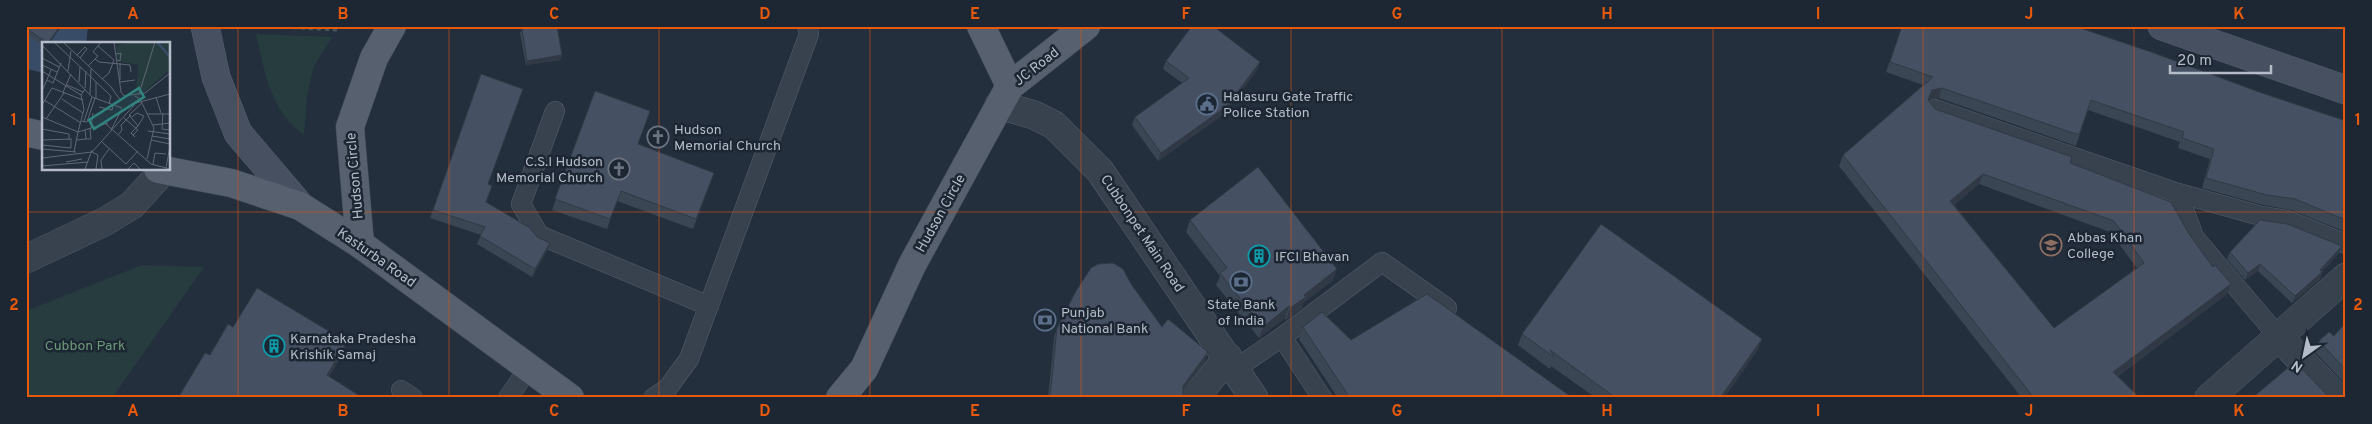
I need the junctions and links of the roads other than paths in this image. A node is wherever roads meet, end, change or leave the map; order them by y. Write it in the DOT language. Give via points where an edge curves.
graph roads {
  1 [pos="205,26"];
  2 [pos="392,26"];
  3 [pos="807,26"];
  4 [pos="980,26"];
  5 [pos="1086,26"];
  6 [pos="2162,26"];
  7 [pos="2346,90"];
  8 [pos="1004,96"];
  9 [pos="1935,109"];
  10 [pos="555,111"];
  11 [pos="26,132"];
  12 [pos="42,136"];
  13 [pos="161,170"];
  14 [pos="2178,193"];
  15 [pos="300,206"];
  16 [pos="360,244"];
  17 [pos="2346,244"];
  18 [pos="26,259"];
  19 [pos="2346,277"];
  20 [pos="709,306"];
  21 [pos="1461,318"];
  22 [pos="2278,336"];
  23 [pos="1282,337"];
  24 [pos="1231,363"];
  25 [pos="529,367"];
  26 [pos="864,369"];
  27 [pos="508,398"];
  28 [pos="570,398"];
  29 [pos="653,398"];
  30 [pos="840,398"];
  31 [pos="862,398"];
  32 [pos="1195,398"];
  33 [pos="1254,398"];
  34 [pos="1322,398"];
  35 [pos="2208,398"];
  36 [pos="2337,398"];
  1 -- 15 [label="main road" via="216,77 238,133"];
  2 -- 16 [label="main road, Hudson Circle" via="374,58 350,127"];
  3 -- 20 [label="lane" via="809,34"];
  4 -- 8 [label="main road"];
  5 -- 8 [label="main road, JC Road"];
  6 -- 7 [label="main road"];
  8 -- 24 [label="street, Cubbonpet Main Road" via="1054,125 1100,171"];
  8 -- 26 [label="main road, Hudson Circle" via="912,265"];
  9 -- 14 [label="lane"];
  10 -- 20 [label="lane" via="521,204 540,235"];
  11 -- 12 [label="main road"];
  13 -- 15 [label="main road, Kasturba Road" via="231,183"];
  13 -- 18 [label="street" via="132,205"];
  14 -- 17 [label="lane" via="2287,220"];
  14 -- 22 [label="lane" via="2194,237"];
  15 -- 16 [label="main road, Kasturba Road"];
  16 -- 25 [label="main road, Kasturba Road"];
  19 -- 22 [label="street"];
  20 -- 29 [label="lane" via="689,360 667,389"];
  21 -- 23 [label="lane" via="1382,262"];
  22 -- 35 [label="street"];
  22 -- 36 [label="street"];
  23 -- 24 [label="lane"];
  23 -- 34 [label="lane"];
  24 -- 32 [label="street"];
  24 -- 33 [label="street, Cubbonpet Main Road"];
  25 -- 27 [label="lane"];
  25 -- 28 [label="main road, Kasturba Road"];
  26 -- 30 [label="main road, Hudson Circle"];
  26 -- 31 [label="main road"];
}
